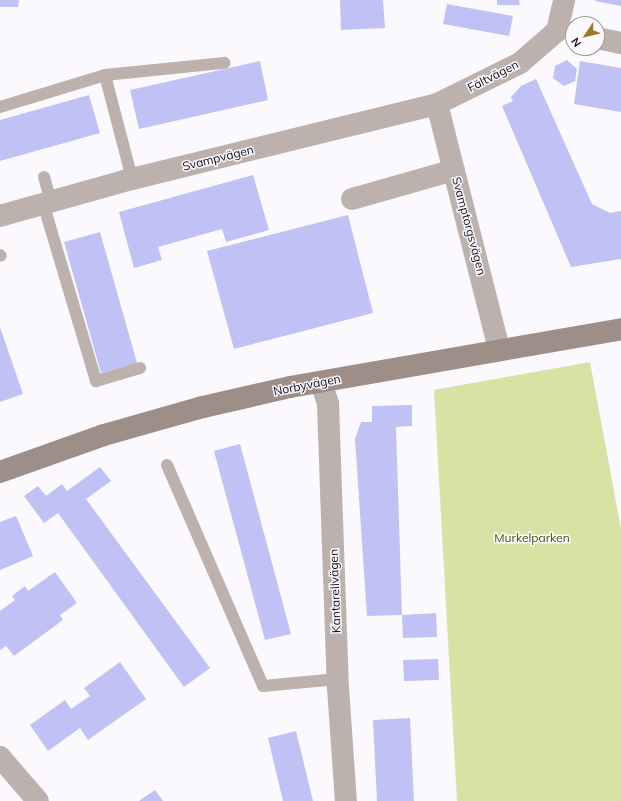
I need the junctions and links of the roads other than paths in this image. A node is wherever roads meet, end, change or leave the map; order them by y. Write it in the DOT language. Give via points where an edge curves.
graph roads {
  1 [pos="564,0"];
  2 [pos="565,32"];
  3 [pos="605,40"];
  4 [pos="621,43"];
  5 [pos="224,63"];
  6 [pos="105,75"];
  7 [pos="437,104"];
  8 [pos="0,107"];
  9 [pos="454,170"];
  10 [pos="44,178"];
  11 [pos="132,179"];
  12 [pos="352,199"];
  13 [pos="47,202"];
  14 [pos="0,216"];
  15 [pos="621,329"];
  16 [pos="499,349"];
  17 [pos="140,368"];
  18 [pos="321,382"];
  19 [pos="167,465"];
  20 [pos="0,472"];
  21 [pos="338,679"];
  22 [pos="0,757"];
  23 [pos="38,801"];
  24 [pos="346,801"];
  1 -- 2 [label="street, Fältvägen"];
  2 -- 7 [label="street, Fältvägen" via="520,63"];
  3 -- 4 [label="street"];
  5 -- 6 [label="lane"];
  6 -- 8 [label="lane"];
  6 -- 11 [label="lane"];
  7 -- 9 [label="street, Svamptorgsvägen"];
  7 -- 11 [label="street, Svampvägen"];
  9 -- 12 [label="street"];
  9 -- 16 [label="street, Svamptorgsvägen"];
  10 -- 13 [label="lane"];
  11 -- 13 [label="street, Svampvägen"];
  13 -- 14 [label="street, Svampvägen"];
  13 -- 17 [label="lane" via="96,381"];
  15 -- 16 [label="street, Norbyvägen"];
  16 -- 18 [label="street, Norbyvägen"];
  18 -- 20 [label="street, Norbyvägen" via="203,407 104,435"];
  18 -- 21 [label="street, Kantarellvägen" via="328,404"];
  19 -- 21 [label="lane" via="263,686"];
  21 -- 24 [label="street, Kantarellvägen"];
  22 -- 23 [label="street"];
}
